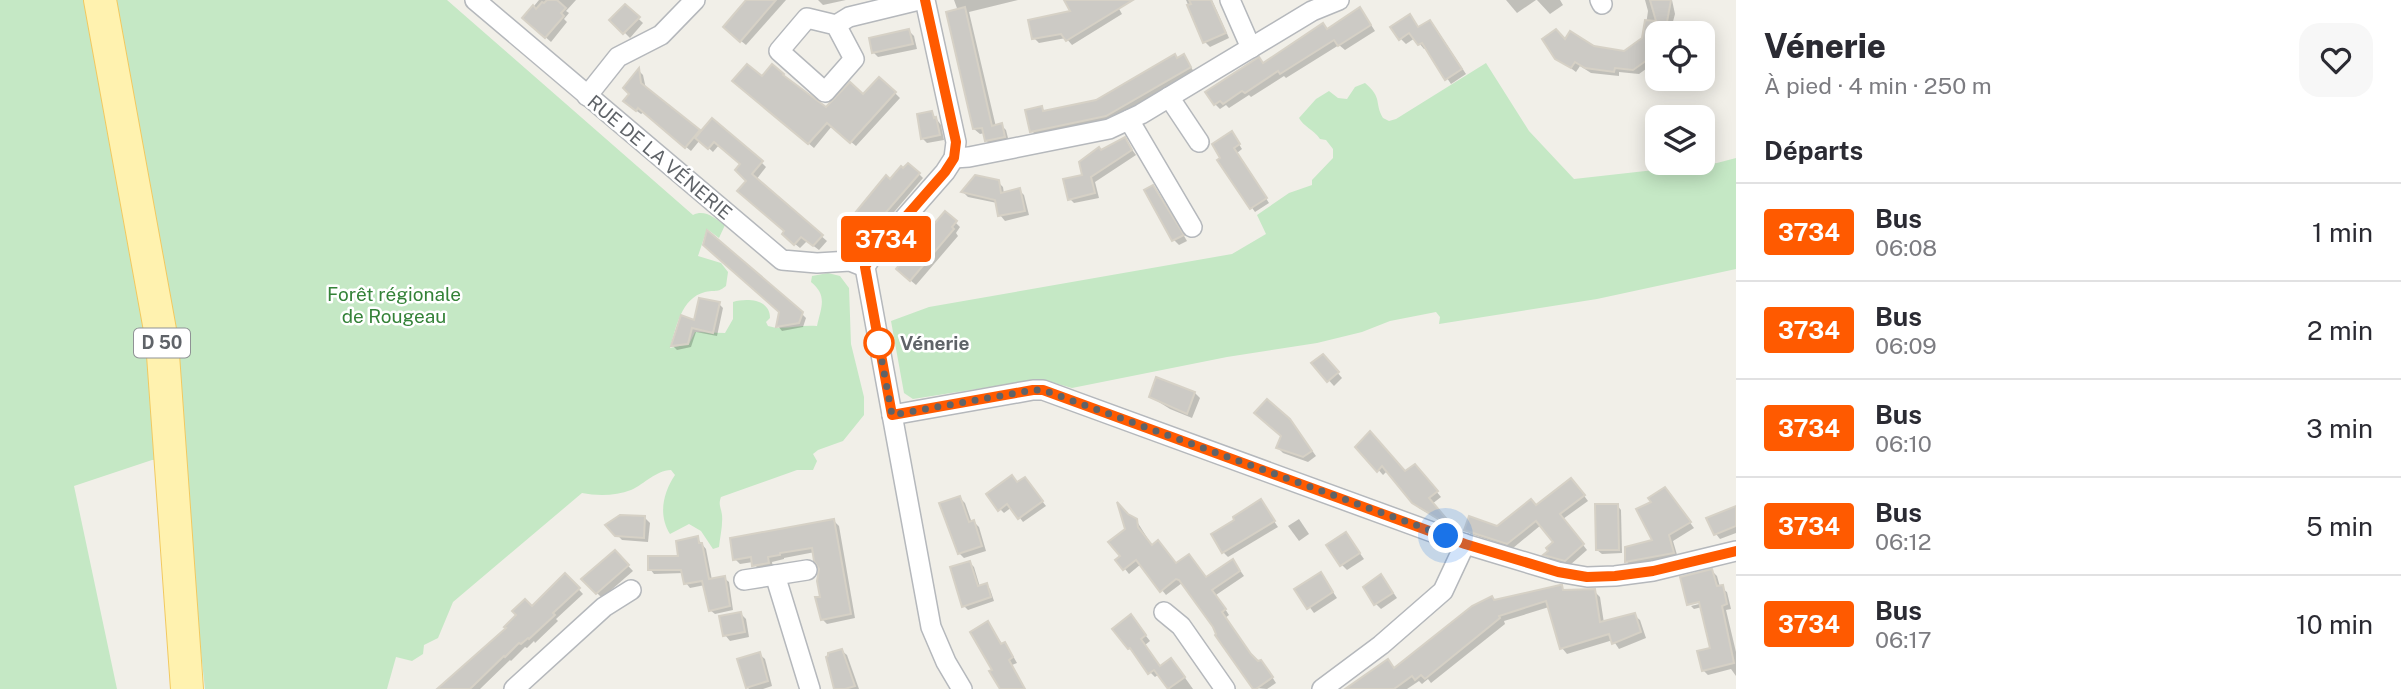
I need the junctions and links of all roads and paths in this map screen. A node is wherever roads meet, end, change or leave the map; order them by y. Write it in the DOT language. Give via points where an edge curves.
graph roads {
  1 [pos="100,0"];
  2 [pos="695,0"];
  3 [pos="919,0"];
  4 [pos="925,0"];
  5 [pos="1230,0"];
  6 [pos="1339,0"];
  7 [pos="482,2"];
  8 [pos="1309,6"];
  9 [pos="836,25"];
  10 [pos="1251,48"];
  11 [pos="587,96"];
  12 [pos="1169,97"];
  13 [pos="1129,120"];
  14 [pos="1199,142"];
  15 [pos="954,158"];
  16 [pos="1192,227"];
  17 [pos="865,267"];
  18 [pos="892,415"];
  19 [pos="1465,544"];
  20 [pos="1736,551"];
  21 [pos="807,570"];
  22 [pos="775,575"];
  23 [pos="744,580"];
  24 [pos="631,590"];
  25 [pos="1164,612"];
  26 [pos="187,689"];
  27 [pos="514,689"];
  28 [pos="810,689"];
  29 [pos="961,689"];
  30 [pos="1224,689"];
  31 [pos="1322,689"];
  1 -- 26 [label="main road, D 50" via="162,341"];
  2 -- 11 [label="street" via="661,35 618,57"];
  3 -- 9 [label="street"];
  4 -- 15 [label="street" via="956,142"];
  5 -- 10 [label="street"];
  6 -- 8 [label="street"];
  7 -- 11 [label="street, RUE DE LA VÉNERIE"];
  8 -- 10 [label="street"];
  10 -- 12 [label="street"];
  11 -- 17 [label="street, RUE DE LA VÉNERIE" via="782,260 850,261"];
  12 -- 13 [label="street"];
  12 -- 14 [label="street"];
  13 -- 15 [label="street" via="1109,129"];
  13 -- 16 [label="street"];
  15 -- 17 [label="street"];
  17 -- 18 [label="street"];
  18 -- 19 [label="street" via="1043,390"];
  18 -- 29 [label="street" via="931,627"];
  19 -- 20 [label="street" via="1587,577 1653,571"];
  19 -- 31 [label="street" via="1443,591"];
  21 -- 22 [label="street"];
  22 -- 23 [label="street"];
  22 -- 28 [label="street"];
  24 -- 27 [label="street" via="604,607"];
  25 -- 30 [label="street" via="1181,626"];
}
